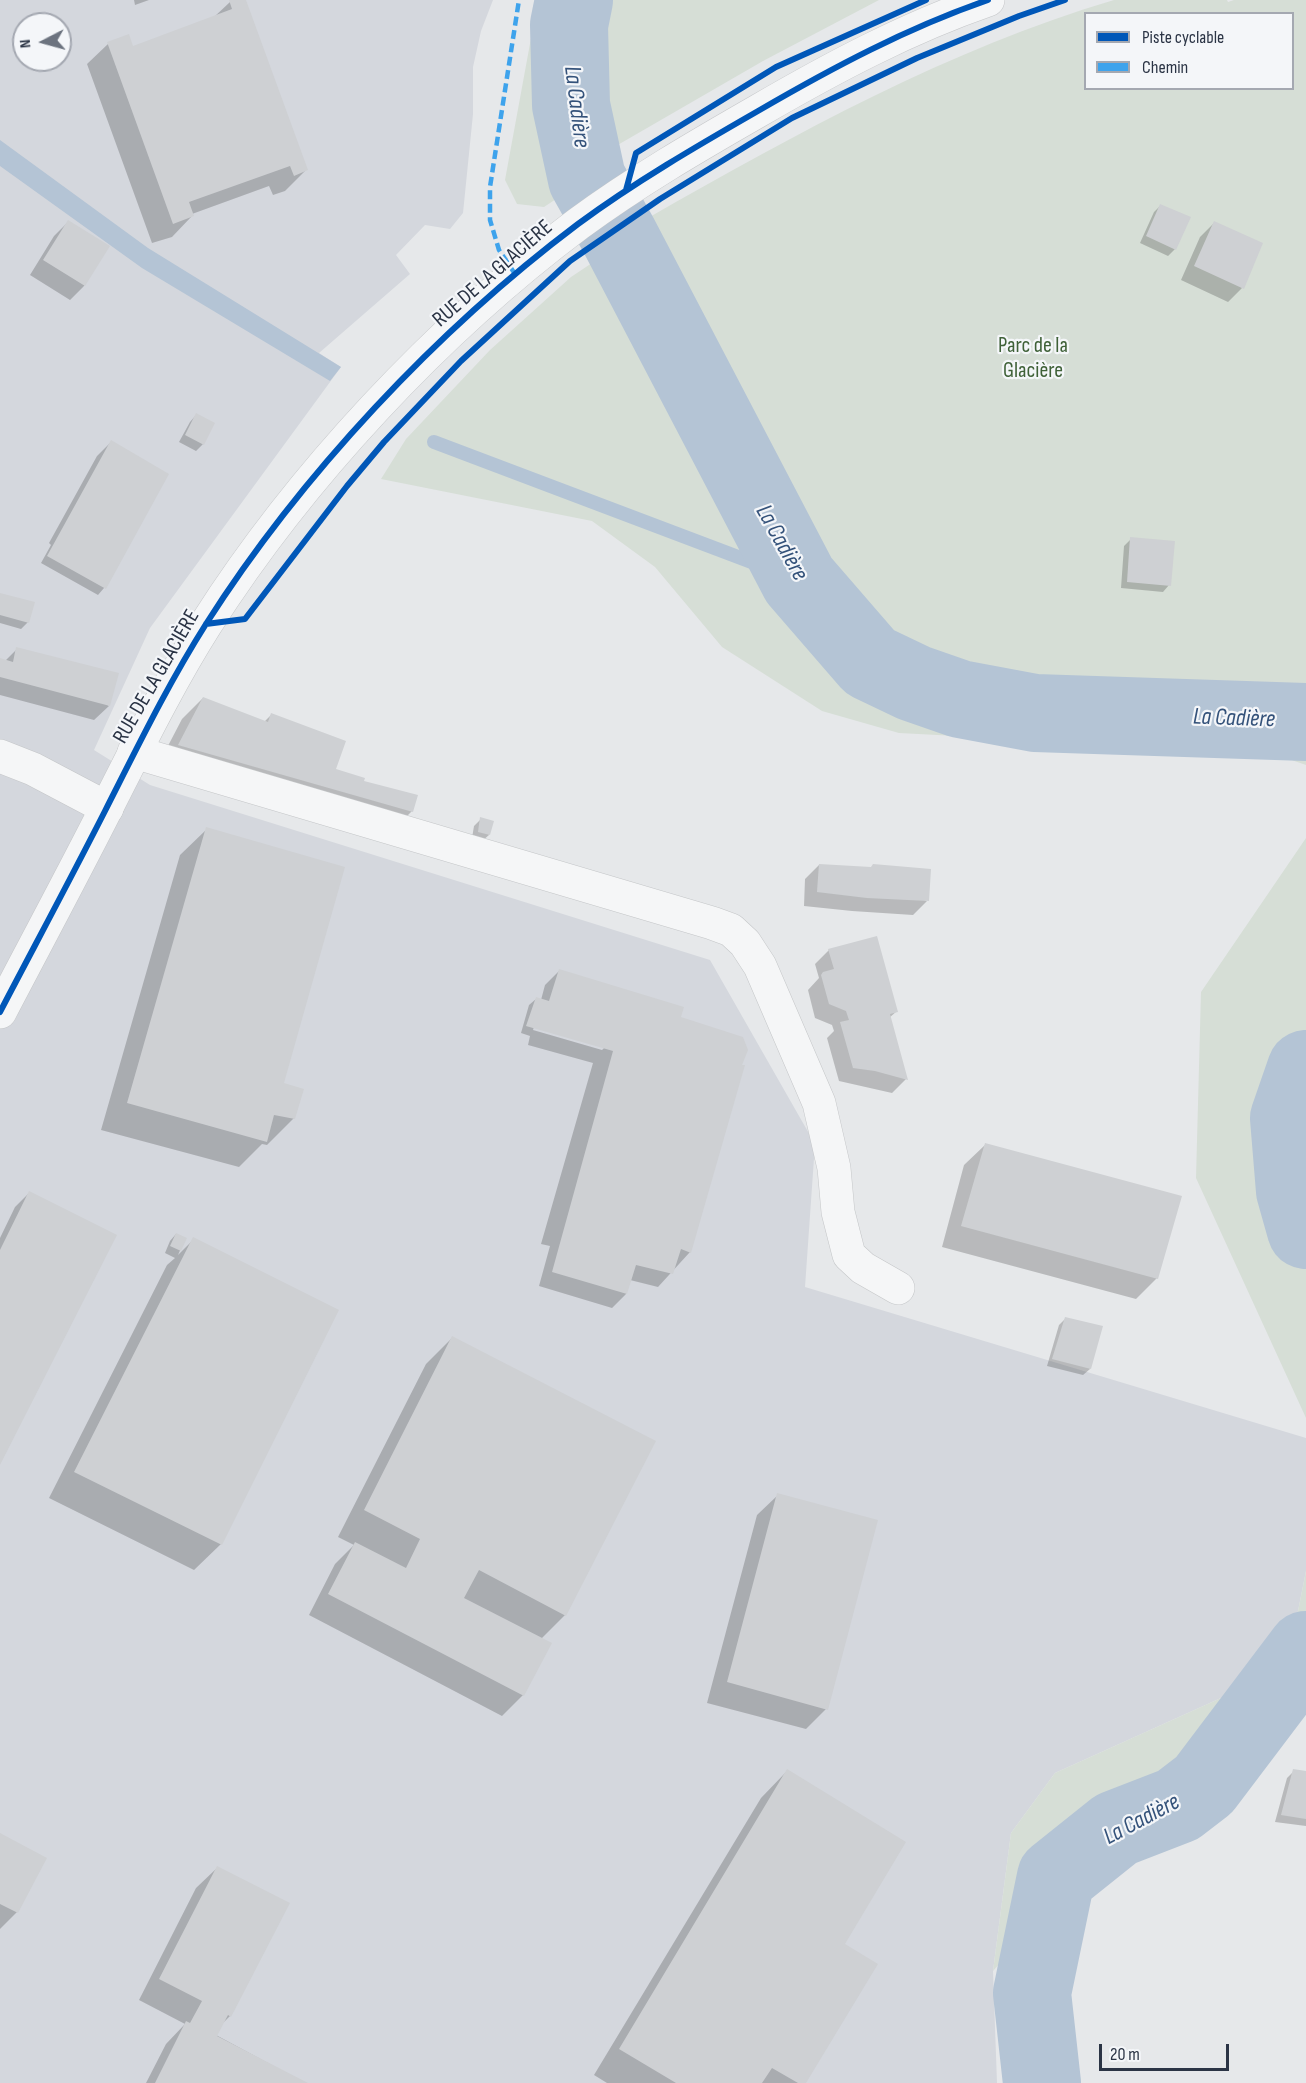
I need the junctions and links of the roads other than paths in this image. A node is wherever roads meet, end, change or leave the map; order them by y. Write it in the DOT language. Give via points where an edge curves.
graph roads {
  1 [pos="988,0"];
  2 [pos="134,752"];
  3 [pos="0,756"];
  4 [pos="107,808"];
  5 [pos="0,1012"];
  6 [pos="898,1288"];
  1 -- 2 [label="street, RUE DE LA GLACIÈRE" via="920,26 800,86 626,190 515,274 419,363 347,439 275,526 206,624"];
  2 -- 4 [label="street, RUE DE LA GLACIÈRE"];
  2 -- 6 [label="street" via="730,930 745,943 760,966 819,1103 849,1255"];
  3 -- 4 [label="street"];
  4 -- 5 [label="street, RUE DE LA GLACIÈRE"];
}
